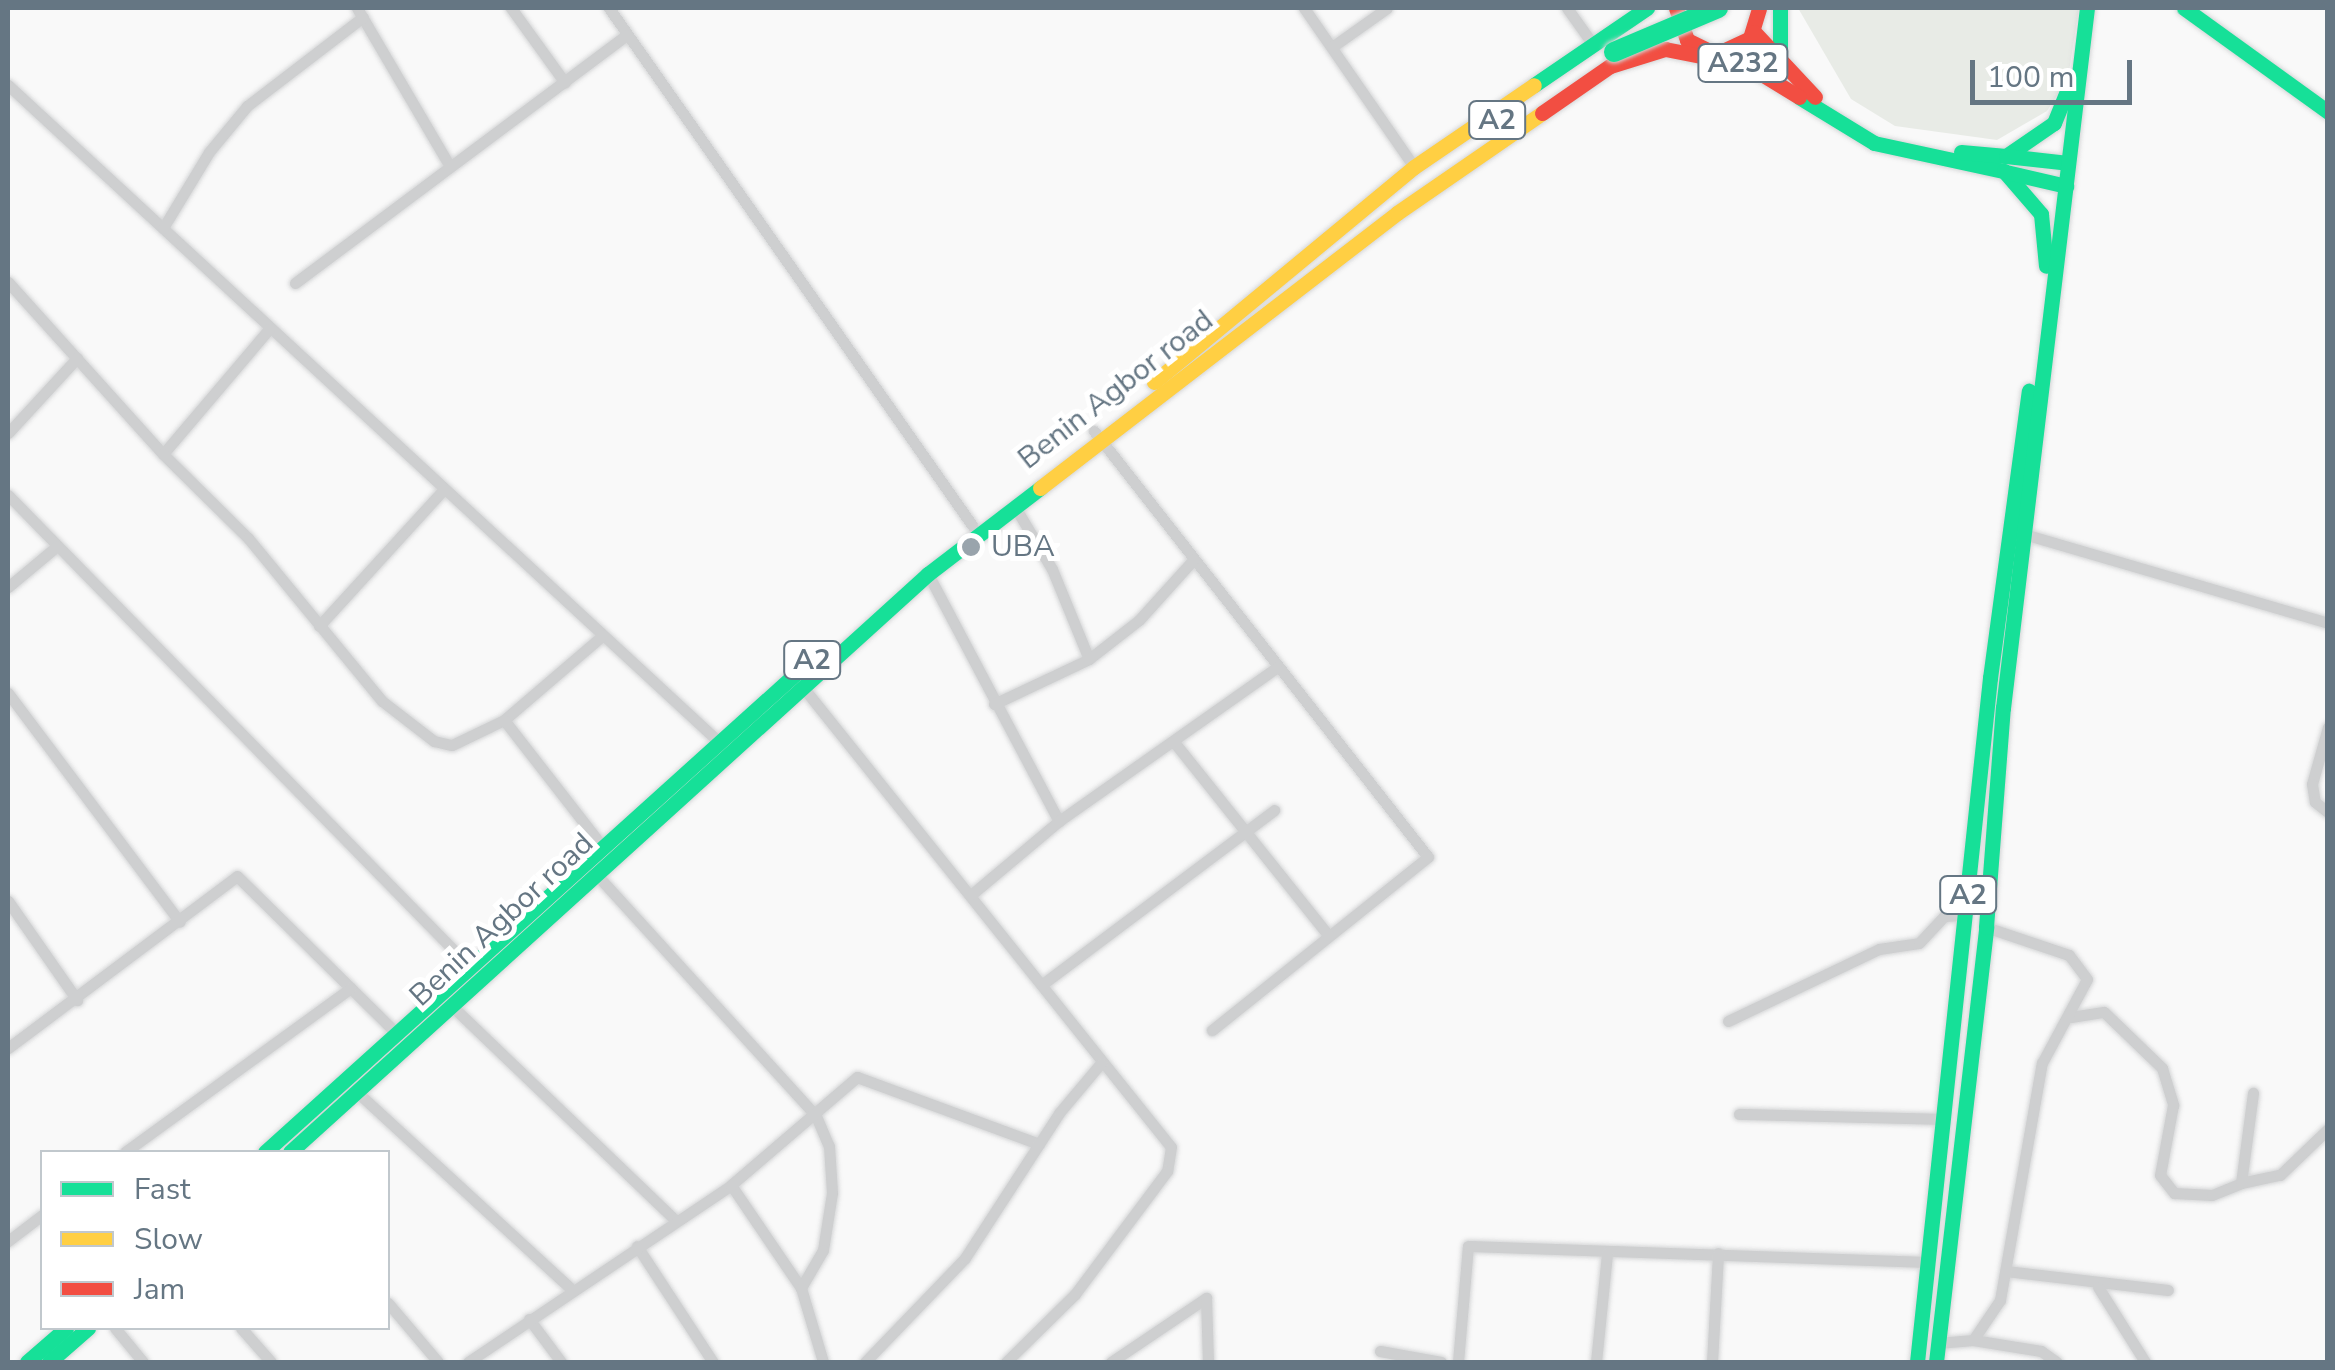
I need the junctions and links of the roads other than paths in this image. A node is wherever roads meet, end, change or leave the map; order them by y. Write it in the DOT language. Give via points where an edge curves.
graph roads {
  1 [pos="511,8"];
  2 [pos="609,8"];
  3 [pos="1304,8"];
  4 [pos="1387,8"];
  5 [pos="1567,8"];
  6 [pos="1647,8"];
  7 [pos="1676,8"];
  8 [pos="1687,8"];
  9 [pos="1718,8"];
  10 [pos="2080,8"];
  11 [pos="2087,8"];
  12 [pos="2184,8"];
  13 [pos="360,12"];
  14 [pos="1765,15"];
  15 [pos="628,35"];
  16 [pos="1604,46"];
  17 [pos="1332,47"];
  18 [pos="1716,54"];
  19 [pos="1781,65"];
  20 [pos="565,84"];
  21 [pos="8,86"];
  22 [pos="2066,104"];
  23 [pos="2328,112"];
  24 [pos="2062,162"];
  25 [pos="2005,164"];
  26 [pos="450,165"];
  27 [pos="1414,167"];
  28 [pos="2060,186"];
  29 [pos="1391,205"];
  30 [pos="163,228"];
  31 [pos="2046,266"];
  32 [pos="8,282"];
  33 [pos="294,283"];
  34 [pos="269,330"];
  35 [pos="77,358"];
  36 [pos="2029,428"];
  37 [pos="8,433"];
  38 [pos="1097,436"];
  39 [pos="163,454"];
  40 [pos="443,490"];
  41 [pos="8,495"];
  42 [pos="1015,507"];
  43 [pos="972,526"];
  44 [pos="2024,534"];
  45 [pos="57,546"];
  46 [pos="1193,560"];
  47 [pos="928,574"];
  48 [pos="8,587"];
  49 [pos="2328,624"];
  50 [pos="319,626"];
  51 [pos="603,635"];
  52 [pos="1089,659"];
  53 [pos="1276,668"];
  54 [pos="802,686"];
  55 [pos="8,694"];
  56 [pos="994,704"];
  57 [pos="504,720"];
  58 [pos="2328,727"];
  59 [pos="718,741"];
  60 [pos="1174,742"];
  61 [pos="1274,810"];
  62 [pos="2328,812"];
  63 [pos="1060,821"];
  64 [pos="1248,832"];
  65 [pos="602,846"];
  66 [pos="596,874"];
  67 [pos="972,894"];
  68 [pos="8,901"];
  69 [pos="1966,915"];
  70 [pos="180,922"];
  71 [pos="1986,928"];
  72 [pos="1328,934"];
  73 [pos="470,966"];
  74 [pos="1044,983"];
  75 [pos="351,988"];
  76 [pos="76,1000"];
  77 [pos="453,1007"];
  78 [pos="2071,1016"];
  79 [pos="1728,1021"];
  80 [pos="1212,1030"];
  81 [pos="397,1034"];
  82 [pos="8,1048"];
  83 [pos="1102,1063"];
  84 [pos="357,1092"];
  85 [pos="2253,1093"];
  86 [pos="1739,1114"];
  87 [pos="816,1116"];
  88 [pos="1942,1119"];
  89 [pos="2328,1129"];
  90 [pos="1039,1144"];
  91 [pos="128,1150"];
  92 [pos="267,1150"];
  93 [pos="292,1150"];
  94 [pos="2240,1183"];
  95 [pos="731,1185"];
  96 [pos="40,1217"];
  97 [pos="676,1221"];
  98 [pos="8,1241"];
  99 [pos="637,1246"];
  100 [pos="1606,1252"];
  101 [pos="1718,1253"];
  102 [pos="1929,1262"];
  103 [pos="2006,1271"];
  104 [pos="2098,1287"];
  105 [pos="570,1288"];
  106 [pos="801,1288"];
  107 [pos="2168,1290"];
  108 [pos="390,1305"];
  109 [pos="529,1319"];
  110 [pos="64,1330"];
  111 [pos="86,1330"];
  112 [pos="116,1330"];
  113 [pos="243,1330"];
  114 [pos="1972,1340"];
  115 [pos="1380,1351"];
  116 [pos="1938,1353"];
  117 [pos="27,1362"];
  118 [pos="50,1362"];
  119 [pos="144,1362"];
  120 [pos="271,1362"];
  121 [pos="438,1362"];
  122 [pos="468,1362"];
  123 [pos="561,1362"];
  124 [pos="714,1362"];
  125 [pos="823,1362"];
  126 [pos="864,1362"];
  127 [pos="1006,1362"];
  128 [pos="1111,1362"];
  129 [pos="1208,1362"];
  130 [pos="1442,1362"];
  131 [pos="1458,1362"];
  132 [pos="1596,1362"];
  133 [pos="1712,1362"];
  134 [pos="1916,1362"];
  135 [pos="2057,1362"];
  136 [pos="2145,1362"];
  1 -- 20 [label="street"];
  2 -- 15 [label="street"];
  3 -- 17 [label="street"];
  4 -- 17 [label="street"];
  5 -- 16 [label="street"];
  6 -- 16 [label="main road, Benin Agbor road"];
  7 -- 18 [label="main road" via="1687,40"];
  8 -- 16 [label="main road, A2"];
  9 -- 16 [label="main road, A2, bridge"];
  10 -- 22 [label="main road"];
  11 -- 24 [label="main road, A2"];
  12 -- 23 [label="main road"];
  13 -- 26 [label="street"];
  13 -- 30 [label="street" via="247,106 209,152"];
  14 -- 18 [label="main road" via="1738,48"];
  14 -- 19 [label="main road"];
  14 -- 19 [label="main road"];
  15 -- 20 [label="street"];
  15 -- 43 [label="street"];
  16 -- 27 [label="main road, Benin Agbor road"];
  16 -- 29 [label="main road, A2"];
  17 -- 27 [label="street"];
  18 -- 25 [label="main road, Benin Agbor road / A232" via="1747,65 1874,144"];
  18 -- 29 [label="main road, Benin Agbor road / A232" via="1665,50 1610,66"];
  19 -- 25 [label="main road" via="1844,118 1880,135"];
  20 -- 26 [label="street"];
  21 -- 30 [label="street"];
  22 -- 24 [label="main road"];
  22 -- 25 [label="main road" via="2054,123"];
  24 -- 25 [label="main road"];
  24 -- 28 [label="main road, A2"];
  25 -- 28 [label="main road"];
  25 -- 31 [label="main road" via="2041,214"];
  26 -- 33 [label="street"];
  27 -- 29 [label="main road, Benin Agbor road"];
  28 -- 31 [label="main road"];
  28 -- 36 [label="main road, A2"];
  29 -- 38 [label="main road, Benin Agbor road / A2"];
  30 -- 34 [label="street"];
  31 -- 36 [label="main road, A2"];
  32 -- 35 [label="street"];
  34 -- 39 [label="street"];
  34 -- 40 [label="street"];
  35 -- 37 [label="street"];
  35 -- 39 [label="street"];
  36 -- 44 [label="main road, A2"];
  36 -- 69 [label="main road, A2"];
  38 -- 42 [label="main road, Benin Agbor road / A2"];
  38 -- 43 [label="main road, Benin Agbor road / A2"];
  38 -- 46 [label="street"];
  39 -- 50 [label="street" via="248,538"];
  40 -- 50 [label="street"];
  40 -- 51 [label="street"];
  41 -- 45 [label="street"];
  42 -- 47 [label="main road, Benin Agbor road / A2"];
  42 -- 52 [label="street" via="1052,569"];
  43 -- 59 [label="main road, Benin Agbor road / A2"];
  44 -- 49 [label="street"];
  44 -- 71 [label="main road, A2"];
  45 -- 48 [label="street"];
  45 -- 73 [label="street"];
  46 -- 52 [label="street" via="1139,620"];
  46 -- 53 [label="street"];
  47 -- 54 [label="main road, Benin Agbor road / A2"];
  47 -- 56 [label="street"];
  50 -- 57 [label="street" via="382,702 434,742 452,745"];
  51 -- 57 [label="street"];
  51 -- 59 [label="street"];
  52 -- 56 [label="street"];
  53 -- 60 [label="street"];
  53 -- 72 [label="street" via="1428,858"];
  54 -- 66 [label="main road, Benin Agbor road / A2"];
  54 -- 67 [label="street"];
  55 -- 70 [label="street"];
  56 -- 63 [label="street"];
  57 -- 65 [label="street"];
  58 -- 62 [label="street" via="2312,784 2315,802"];
  59 -- 65 [label="main road, Benin Agbor road / A2"];
  60 -- 63 [label="street"];
  60 -- 64 [label="street"];
  61 -- 64 [label="street"];
  63 -- 67 [label="street"];
  64 -- 72 [label="street"];
  64 -- 74 [label="street"];
  65 -- 73 [label="main road, Benin Agbor road / A2"];
  66 -- 77 [label="main road, Benin Agbor road / A2"];
  66 -- 87 [label="street"];
  67 -- 74 [label="street"];
  68 -- 76 [label="street"];
  69 -- 79 [label="street" via="1944,916 1919,943 1879,949"];
  69 -- 88 [label="main road, A2"];
  70 -- 75 [label="street" via="240,876"];
  70 -- 76 [label="street"];
  71 -- 78 [label="street" via="2079,964 2087,978"];
  71 -- 116 [label="main road, A2"];
  72 -- 80 [label="street"];
  73 -- 81 [label="main road, Benin Agbor road / A2"];
  74 -- 83 [label="street"];
  75 -- 81 [label="street"];
  75 -- 91 [label="street"];
  76 -- 82 [label="street"];
  77 -- 84 [label="main road, Benin Agbor road / A2"];
  77 -- 97 [label="street"];
  78 -- 94 [label="street" via="2104,1012 2162,1068 2173,1105 2159,1166 2163,1182 2193,1195"];
  78 -- 103 [label="street" via="2042,1063"];
  81 -- 92 [label="main road, Benin Agbor road / A2"];
  83 -- 90 [label="street"];
  83 -- 127 [label="street" via="1170,1147 1172,1160 1074,1294"];
  84 -- 93 [label="main road, Benin Agbor road / A2"];
  84 -- 105 [label="street"];
  85 -- 94 [label="street"];
  86 -- 88 [label="street"];
  87 -- 90 [label="street" via="858,1077"];
  87 -- 95 [label="street"];
  87 -- 106 [label="street" via="829,1146 832,1192 822,1250"];
  88 -- 102 [label="main road, A2"];
  89 -- 94 [label="street" via="2280,1175"];
  90 -- 126 [label="street" via="965,1258"];
  95 -- 97 [label="street"];
  95 -- 106 [label="street"];
  96 -- 98 [label="street"];
  97 -- 99 [label="street"];
  99 -- 105 [label="street"];
  99 -- 124 [label="street"];
  100 -- 101 [label="street"];
  100 -- 131 [label="street" via="1468,1246"];
  100 -- 132 [label="street"];
  101 -- 102 [label="street"];
  101 -- 133 [label="street"];
  102 -- 134 [label="main road, A2"];
  103 -- 104 [label="street"];
  103 -- 114 [label="street" via="2000,1300"];
  104 -- 107 [label="street"];
  104 -- 136 [label="street"];
  105 -- 109 [label="street"];
  106 -- 125 [label="street"];
  108 -- 121 [label="street"];
  109 -- 122 [label="street"];
  109 -- 123 [label="street"];
  110 -- 117 [label="main road"];
  111 -- 118 [label="main road"];
  112 -- 119 [label="street"];
  113 -- 120 [label="street"];
  114 -- 116 [label="street"];
  114 -- 135 [label="street" via="2041,1351"];
  115 -- 130 [label="street"];
  128 -- 129 [label="street" via="1206,1298"];
}
